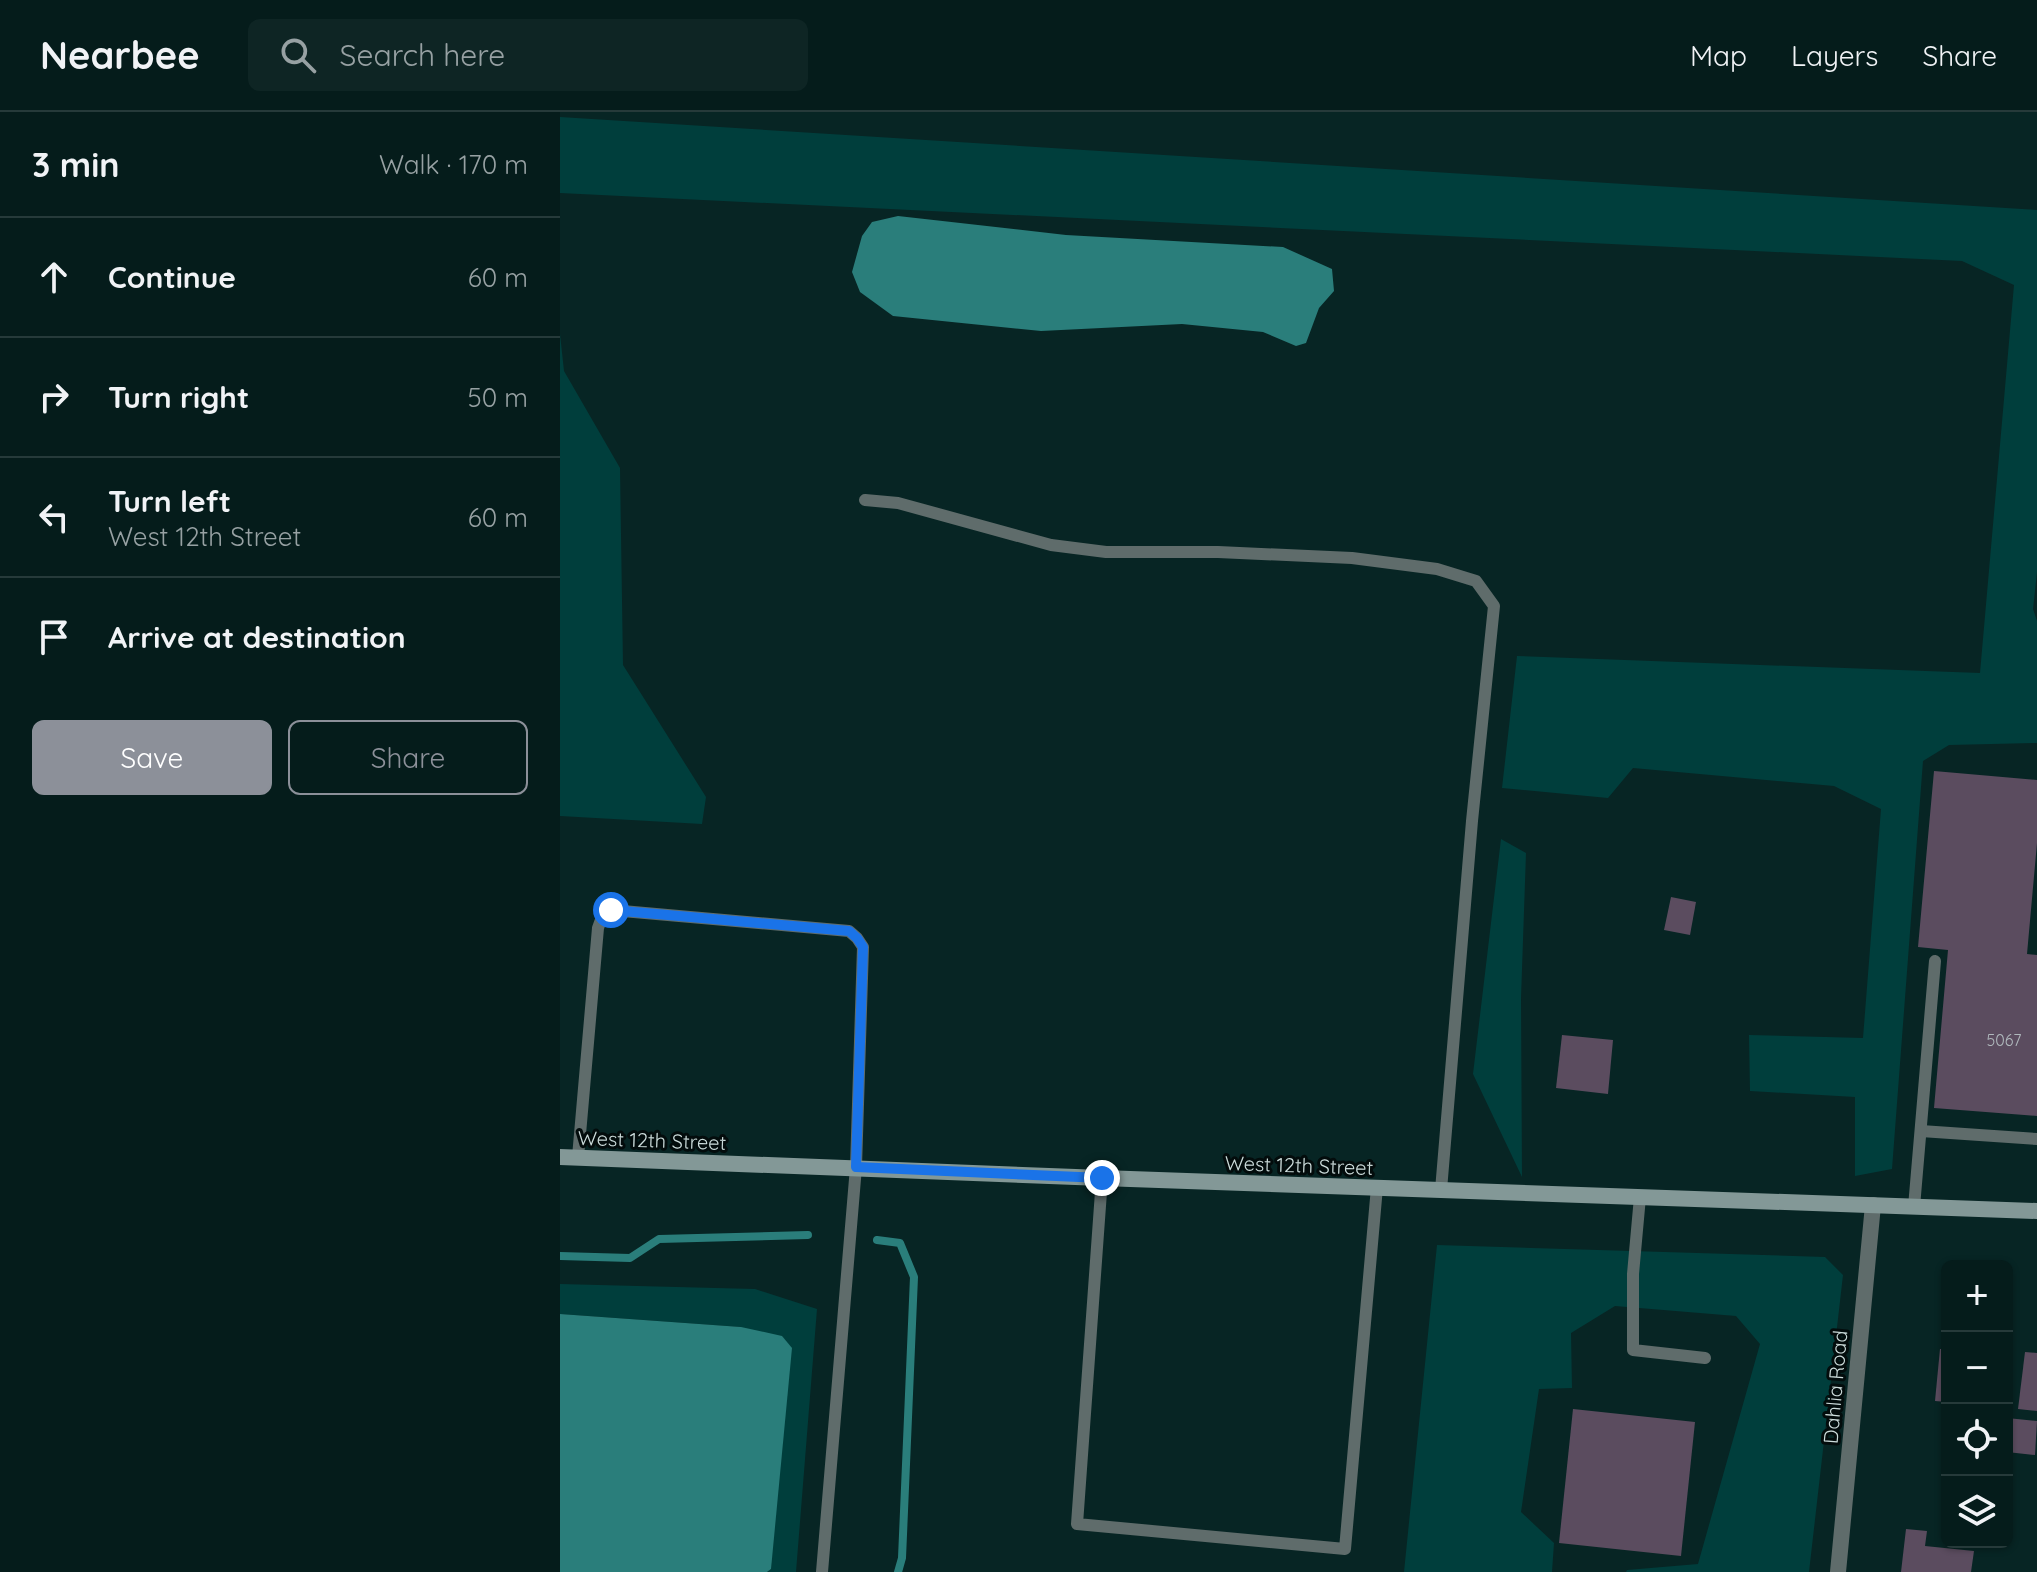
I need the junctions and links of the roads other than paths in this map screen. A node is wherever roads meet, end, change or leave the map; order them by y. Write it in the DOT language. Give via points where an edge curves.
graph roads {
  1 [pos="865,500"];
  2 [pos="1935,961"];
  3 [pos="1921,1131"];
  4 [pos="2037,1139"];
  5 [pos="560,1157"];
  6 [pos="578,1157"];
  7 [pos="856,1167"];
  8 [pos="1102,1178"];
  9 [pos="1377,1187"];
  10 [pos="1441,1190"];
  11 [pos="1640,1197"];
  12 [pos="1873,1205"];
  13 [pos="1914,1207"];
  14 [pos="2037,1211"];
  15 [pos="1705,1358"];
  16 [pos="822,1572"];
  17 [pos="1838,1572"];
  1 -- 10 [label="lane" via="898,503 1051,545 1106,552 1352,558 1437,569 1476,581 1494,606"];
  2 -- 3 [label="lane"];
  3 -- 4 [label="lane"];
  3 -- 13 [label="lane"];
  5 -- 6 [label="street, West 12th Street"];
  6 -- 7 [label="street, West 12th Street"];
  6 -- 7 [label="lane" via="598,928 611,910 849,931 857,938 863,947"];
  7 -- 8 [label="street, West 12th Street"];
  7 -- 16 [label="lane"];
  8 -- 9 [label="street, West 12th Street"];
  8 -- 9 [label="lane" via="1077,1524 1345,1549"];
  9 -- 10 [label="street, West 12th Street"];
  10 -- 11 [label="street, West 12th Street"];
  11 -- 12 [label="street, West 12th Street"];
  11 -- 15 [label="lane" via="1633,1350"];
  12 -- 13 [label="street, West 12th Street"];
  12 -- 17 [label="street, Dahlia Road"];
  13 -- 14 [label="street, West 12th Street"];
}
